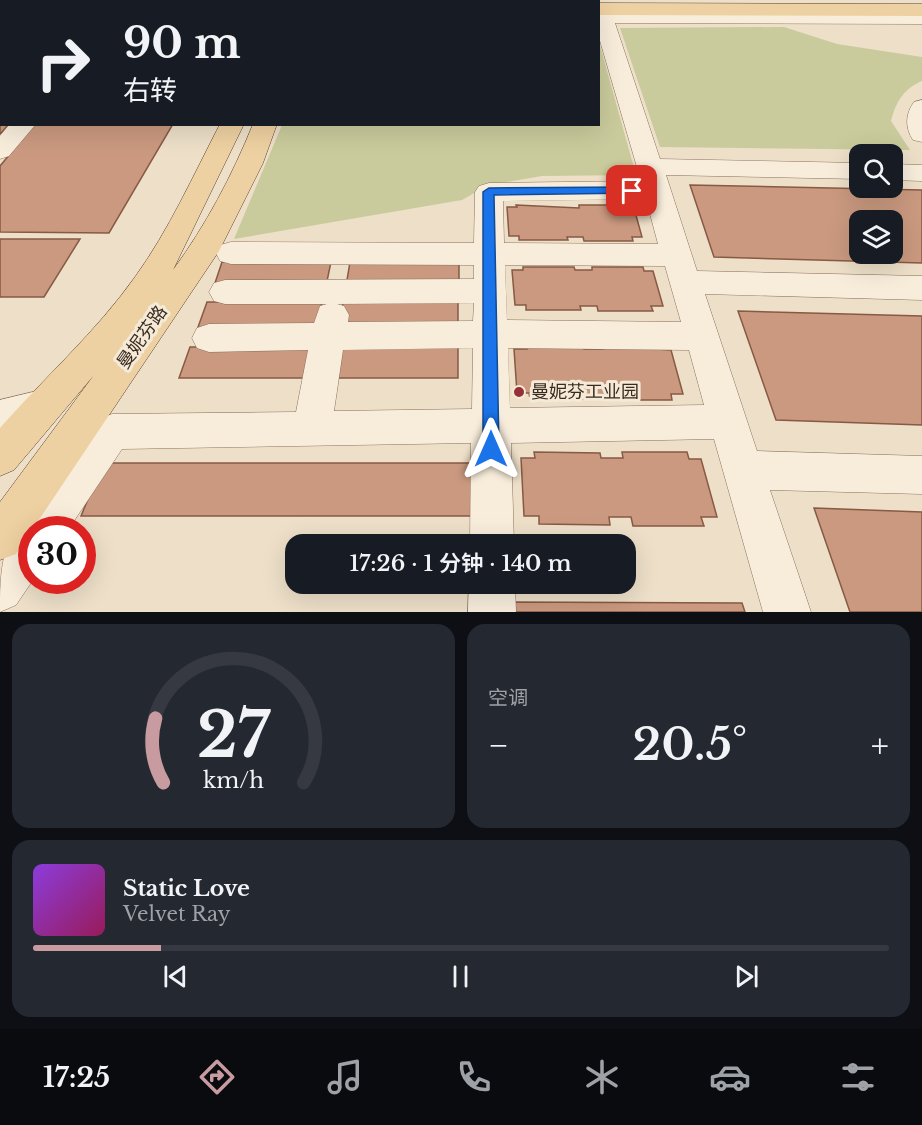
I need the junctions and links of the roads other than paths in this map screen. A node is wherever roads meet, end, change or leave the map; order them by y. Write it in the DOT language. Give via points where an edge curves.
graph roads {
  1 [pos="922,3"];
  2 [pos="922,10"];
  3 [pos="600,11"];
  4 [pos="794,18"];
  5 [pos="922,18"];
  6 [pos="888,37"];
  7 [pos="922,107"];
  8 [pos="22,126"];
  9 [pos="231,126"];
  10 [pos="264,126"];
  11 [pos="922,135"];
  12 [pos="0,151"];
  13 [pos="849,171"];
  14 [pos="903,172"];
  15 [pos="922,173"];
  16 [pos="652,179"];
  17 [pos="231,253"];
  18 [pos="343,254"];
  19 [pos="489,255"];
  20 [pos="680,269"];
  21 [pos="922,288"];
  22 [pos="490,291"];
  23 [pos="225,292"];
  24 [pos="336,292"];
  25 [pos="490,334"];
  26 [pos="328,336"];
  27 [pos="701,336"];
  28 [pos="208,338"];
  29 [pos="41,406"];
  30 [pos="0,407"];
  31 [pos="0,417"];
  32 [pos="728,422"];
  33 [pos="491,426"];
  34 [pos="312,429"];
  35 [pos="0,457"];
  36 [pos="743,470"];
  37 [pos="922,475"];
  38 [pos="52,516"];
  39 [pos="492,534"];
  40 [pos="0,538"];
  41 [pos="18,564"];
  42 [pos="0,589"];
  43 [pos="492,594"];
  44 [pos="492,612"];
  45 [pos="788,612"];
  1 -- 3 [label="main road"];
  2 -- 3 [label="main road"];
  3 -- 4 [label="street"];
  3 -- 16 [label="street"];
  4 -- 5 [label="street"];
  4 -- 6 [label="street"];
  7 -- 11 [label="street" via="918,118"];
  8 -- 12 [label="street"];
  9 -- 29 [label="main road, 曼妮芬路" via="180,231 131,308"];
  10 -- 40 [label="main road, 曼妮芬路" via="250,163 208,244"];
  13 -- 16 [label="street"];
  14 -- 15 [label="street"];
  16 -- 19 [label="street" via="489,192"];
  16 -- 20 [label="street"];
  17 -- 18 [label="street"];
  18 -- 19 [label="street"];
  18 -- 24 [label="street"];
  19 -- 20 [label="street"];
  19 -- 22 [label="street"];
  20 -- 21 [label="street"];
  20 -- 27 [label="street"];
  22 -- 24 [label="street"];
  22 -- 25 [label="street"];
  23 -- 24 [label="street"];
  24 -- 26 [label="street"];
  25 -- 26 [label="street"];
  25 -- 27 [label="street"];
  25 -- 33 [label="street"];
  26 -- 28 [label="street"];
  26 -- 34 [label="street"];
  27 -- 32 [label="street"];
  29 -- 30 [label="street"];
  29 -- 31 [label="street"];
  29 -- 35 [label="main road, 曼妮芬路"];
  32 -- 33 [label="street"];
  32 -- 36 [label="street"];
  33 -- 34 [label="street"];
  33 -- 39 [label="street"];
  34 -- 38 [label="street" via="112,432"];
  36 -- 37 [label="street"];
  36 -- 45 [label="street"];
  41 -- 42 [label="street"];
  43 -- 44 [label="street"];
}
